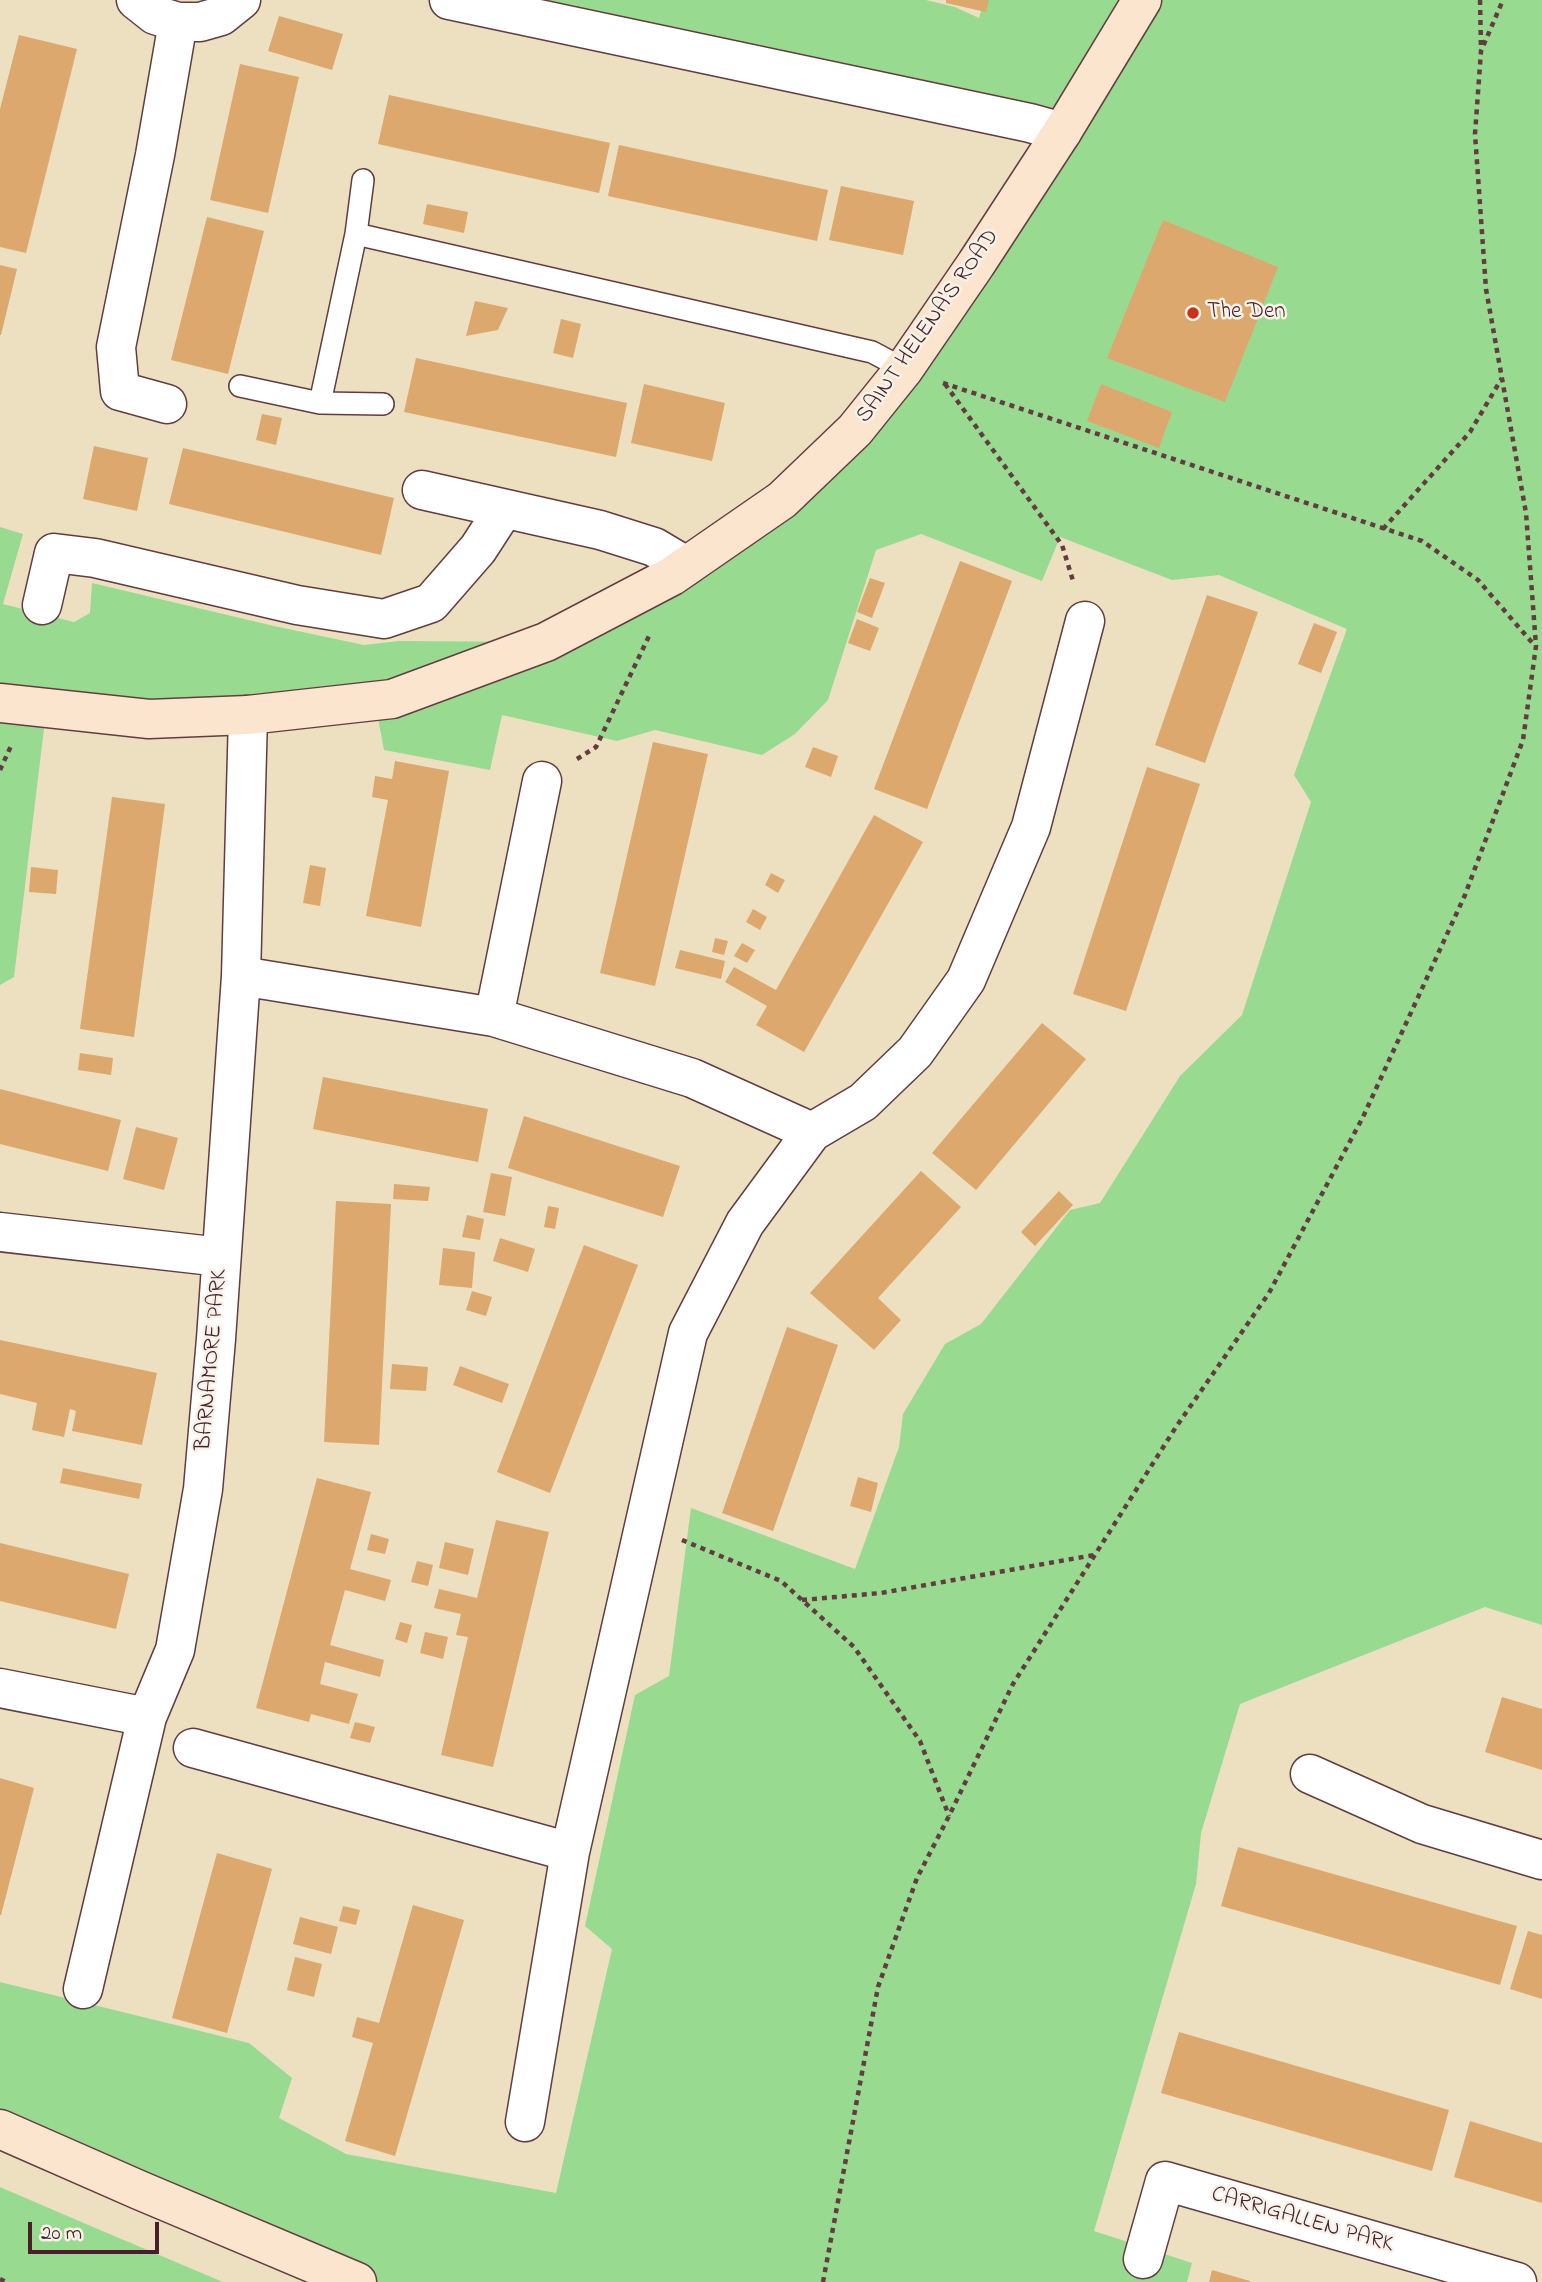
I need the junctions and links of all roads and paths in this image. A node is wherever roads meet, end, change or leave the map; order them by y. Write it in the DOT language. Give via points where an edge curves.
graph roads {
  1 [pos="136,0"];
  2 [pos="241,0"];
  3 [pos="449,0"];
  4 [pos="1142,0"];
  5 [pos="1480,0"];
  6 [pos="1503,0"];
  7 [pos="178,22"];
  8 [pos="1481,51"];
  9 [pos="1062,132"];
  10 [pos="363,180"];
  11 [pos="356,234"];
  12 [pos="904,369"];
  13 [pos="1502,377"];
  14 [pos="944,383"];
  15 [pos="240,386"];
  16 [pos="320,403"];
  17 [pos="167,404"];
  18 [pos="383,404"];
  19 [pos="422,490"];
  20 [pos="504,509"];
  21 [pos="1383,530"];
  22 [pos="679,571"];
  23 [pos="42,605"];
  24 [pos="1085,621"];
  25 [pos="1536,646"];
  26 [pos="0,703"];
  27 [pos="248,715"];
  28 [pos="542,781"];
  29 [pos="241,976"];
  30 [pos="494,1017"];
  31 [pos="812,1132"];
  32 [pos="0,1232"];
  33 [pos="221,1257"];
  34 [pos="646,1525"];
  35 [pos="1095,1555"];
  36 [pos="801,1600"];
  37 [pos="0,1688"];
  38 [pos="147,1717"];
  39 [pos="193,1748"];
  40 [pos="1310,1774"];
  41 [pos="949,1816"];
  42 [pos="570,1852"];
  43 [pos="1542,1860"];
  44 [pos="83,1989"];
  45 [pos="525,2122"];
  46 [pos="0,2129"];
  47 [pos="1143,2259"];
  48 [pos="0,2279"];
  49 [pos="6,2282"];
  50 [pos="358,2282"];
  51 [pos="823,2282"];
  52 [pos="1517,2282"];
  1 -- 7 [label="street" via="155,15"];
  2 -- 7 [label="street" via="221,16"];
  3 -- 9 [label="street"];
  4 -- 9 [label="street, SAINT HELENA'S ROAD"];
  5 -- 8 [label="path"];
  6 -- 8 [label="path"];
  7 -- 17 [label="street" via="116,347 120,391"];
  8 -- 13 [label="path" via="1475,134 1486,289"];
  9 -- 12 [label="street, SAINT HELENA'S ROAD"];
  10 -- 11 [label="lane"];
  11 -- 12 [label="lane" via="872,352"];
  11 -- 16 [label="lane"];
  12 -- 14 [label="path"];
  12 -- 22 [label="street, SAINT HELENA'S ROAD" via="855,430 782,500"];
  13 -- 21 [label="path" via="1470,432"];
  13 -- 25 [label="path" via="1527,513"];
  14 -- 21 [label="path"];
  14 -- 24 [label="path" via="1062,545"];
  15 -- 16 [label="lane"];
  16 -- 18 [label="lane"];
  19 -- 20 [label="street"];
  20 -- 22 [label="street" via="654,547"];
  20 -- 23 [label="street" via="478,549 431,603 384,619 54,553"];
  21 -- 25 [label="path" via="1423,541 1478,580"];
  22 -- 27 [label="street, SAINT HELENA'S ROAD" via="546,642 392,699"];
  22 -- 28 [label="path" via="596,747"];
  24 -- 31 [label="street" via="1031,827 966,980 915,1052 863,1102"];
  25 -- 35 [label="path" via="1523,740 1465,895 1363,1117 1269,1293"];
  26 -- 27 [label="street, SAINT HELENA'S ROAD" via="149,719"];
  27 -- 29 [label="street, BARNAMORE PARK"];
  28 -- 30 [label="street"];
  29 -- 30 [label="street"];
  29 -- 33 [label="street, BARNAMORE PARK"];
  30 -- 31 [label="street" via="692,1078"];
  31 -- 34 [label="street" via="745,1223 688,1333"];
  32 -- 33 [label="street"];
  33 -- 38 [label="street, BARNAMORE PARK" via="203,1489 175,1650"];
  34 -- 36 [label="path" via="781,1581"];
  34 -- 42 [label="street"];
  35 -- 36 [label="path" via="881,1594"];
  35 -- 41 [label="path" via="1013,1684"];
  36 -- 41 [label="path" via="854,1647 920,1741"];
  37 -- 38 [label="street"];
  38 -- 44 [label="street, BARNAMORE PARK"];
  39 -- 42 [label="street"];
  40 -- 43 [label="street" via="1422,1824"];
  41 -- 51 [label="path" via="917,1878 878,1987"];
  42 -- 45 [label="street"];
  46 -- 50 [label="street"];
  47 -- 52 [label="street, CARRIGALLEN PARK" via="1165,2181"];
  48 -- 49 [label="path"];
}
